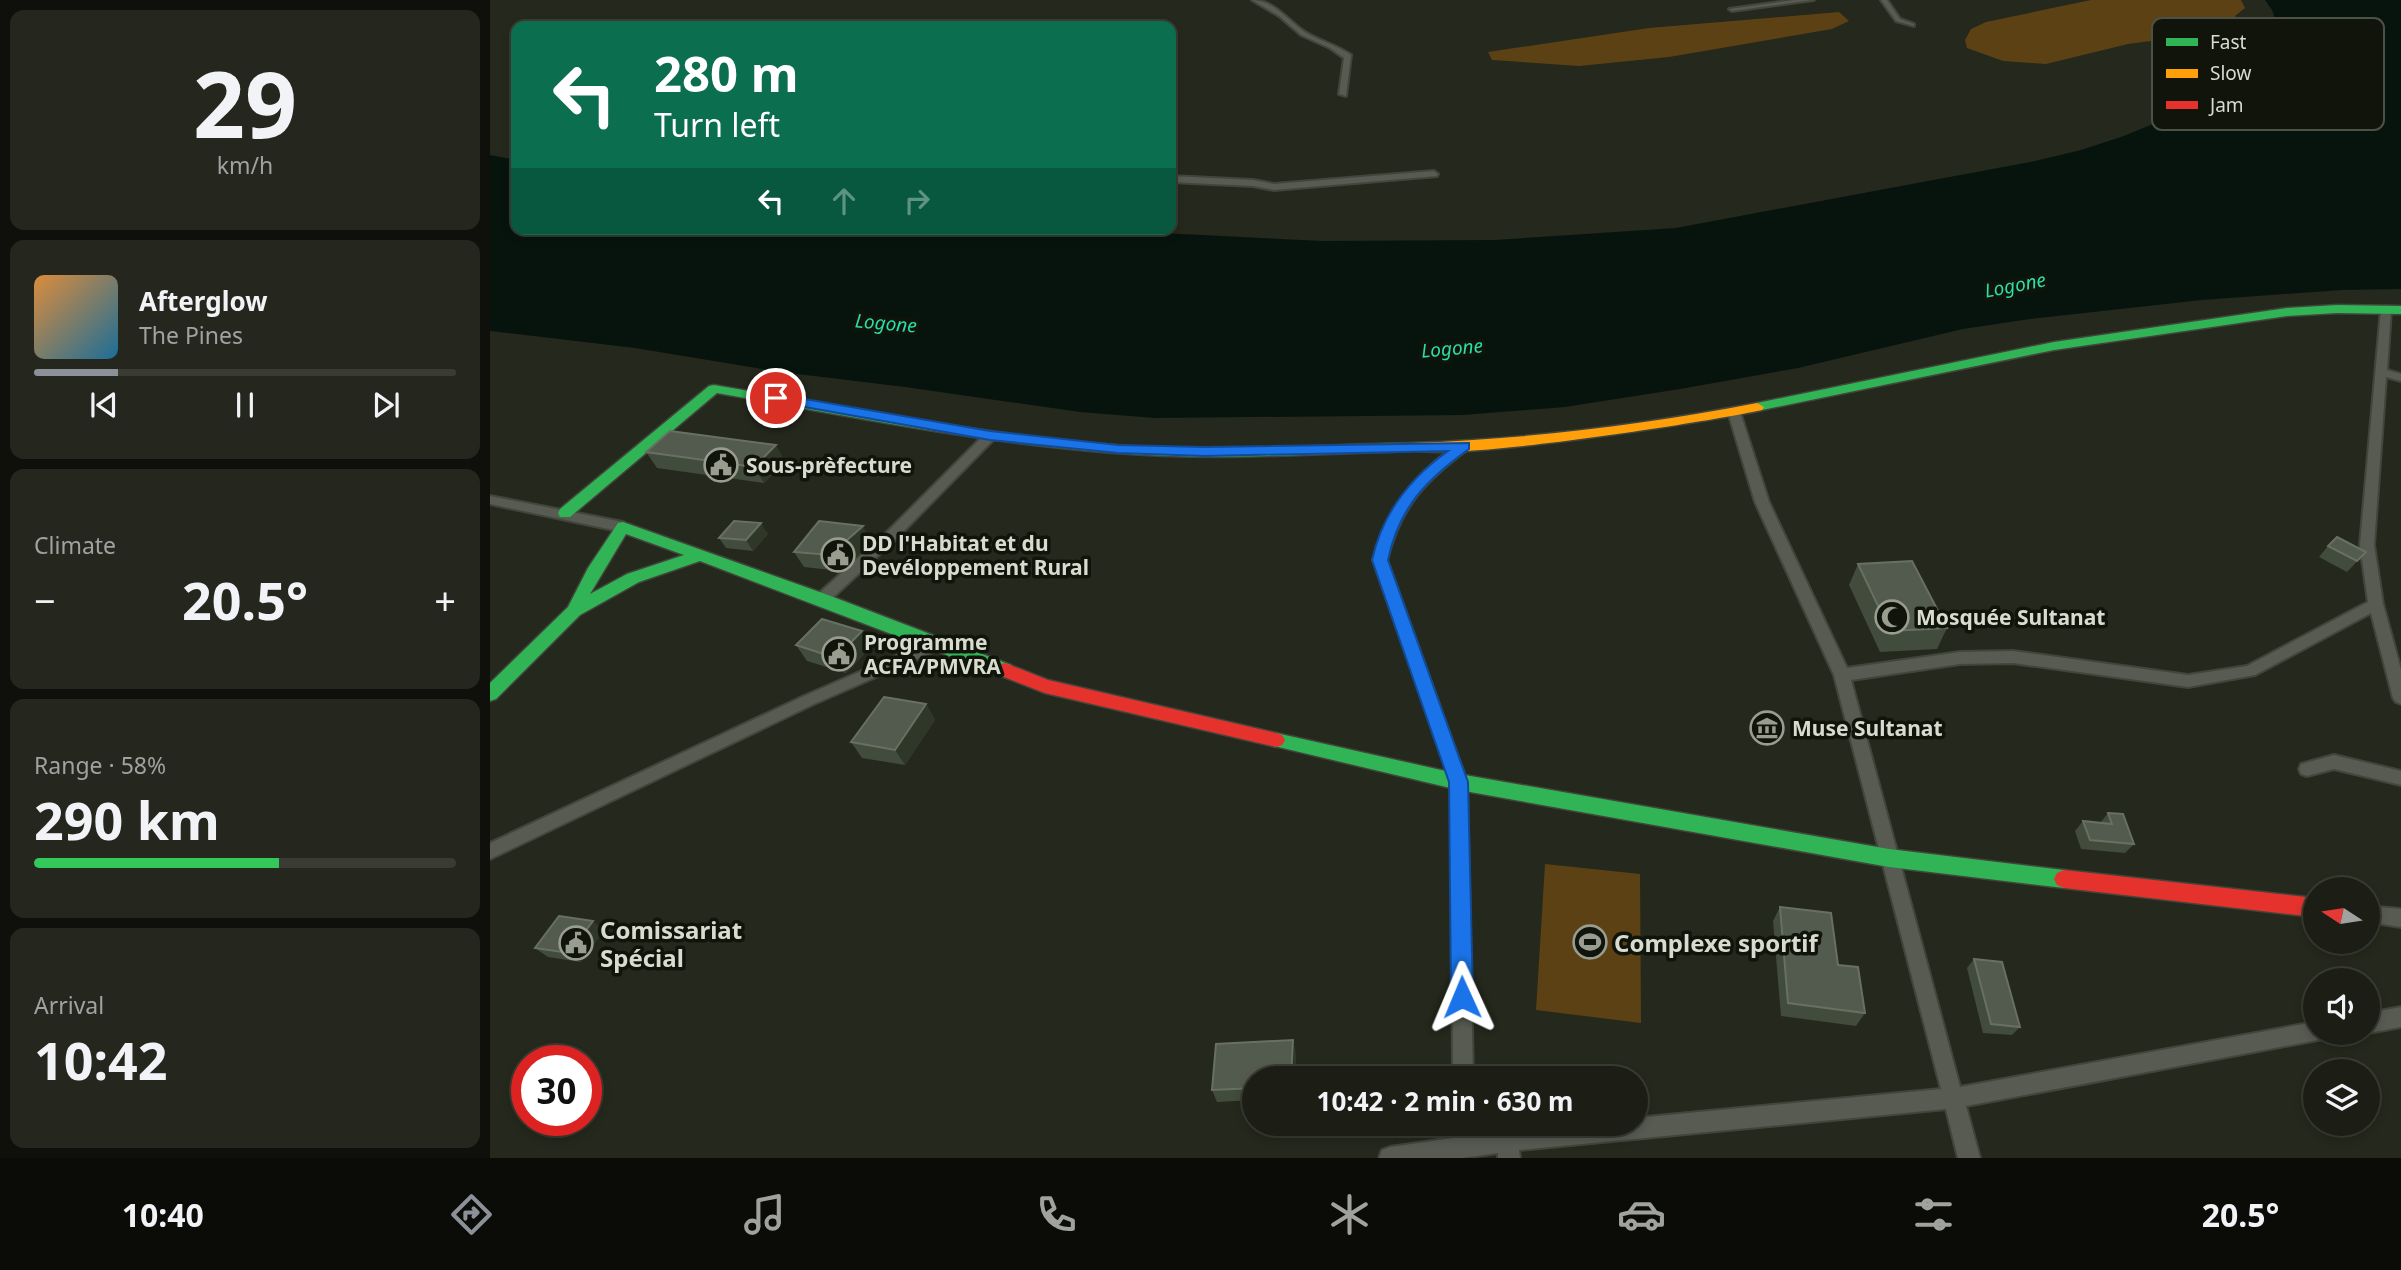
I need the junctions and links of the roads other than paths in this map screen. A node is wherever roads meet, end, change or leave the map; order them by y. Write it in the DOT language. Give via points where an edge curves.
graph roads {
  1 [pos="1255,0"];
  2 [pos="1811,0"];
  3 [pos="1884,0"];
  4 [pos="1732,9"];
  5 [pos="1912,25"];
  6 [pos="1343,94"];
  7 [pos="1434,174"];
  8 [pos="1176,179"];
  9 [pos="2393,310"];
  10 [pos="2380,370"];
  11 [pos="2401,378"];
  12 [pos="1734,412"];
  13 [pos="990,436"];
  14 [pos="1464,446"];
  15 [pos="490,500"];
  16 [pos="565,513"];
  17 [pos="623,527"];
  18 [pos="698,556"];
  19 [pos="822,599"];
  20 [pos="2376,604"];
  21 [pos="574,611"];
  22 [pos="935,645"];
  23 [pos="1842,676"];
  24 [pos="490,694"];
  25 [pos="2401,698"];
  26 [pos="2307,769"];
  27 [pos="2401,778"];
  28 [pos="1459,782"];
  29 [pos="490,851"];
  30 [pos="1889,858"];
  31 [pos="2303,907"];
  32 [pos="2380,915"];
  33 [pos="2401,918"];
  34 [pos="2401,1017"];
  35 [pos="2380,1021"];
  36 [pos="2303,1034"];
  37 [pos="1463,1066"];
  38 [pos="1954,1098"];
  39 [pos="1464,1136"];
  40 [pos="1464,1146"];
  41 [pos="1508,1149"];
  42 [pos="1390,1158"];
  43 [pos="1969,1158"];
  1 -- 6 [label="street" via="1303,34 1349,57"];
  2 -- 4 [label="street"];
  3 -- 5 [label="street" via="1898,20"];
  7 -- 8 [label="street" via="1274,187"];
  9 -- 10 [label="street"];
  9 -- 12 [label="street" via="2287,313 2054,346"];
  10 -- 11 [label="street"];
  10 -- 20 [label="street" via="2367,545"];
  12 -- 14 [label="street"];
  12 -- 23 [label="street" via="1762,502"];
  13 -- 14 [label="street" via="1118,449 1205,451"];
  13 -- 16 [label="street" via="714,389"];
  13 -- 19 [label="street"];
  14 -- 28 [label="street" via="1413,487 1385,535 1380,560"];
  15 -- 16 [label="street"];
  16 -- 17 [label="street"];
  17 -- 18 [label="street"];
  17 -- 21 [label="street"];
  18 -- 19 [label="street"];
  18 -- 21 [label="street" via="633,578"];
  19 -- 22 [label="street"];
  20 -- 23 [label="street" via="2250,671 2189,681 2013,657 1960,659"];
  20 -- 25 [label="street"];
  21 -- 24 [label="street"];
  22 -- 28 [label="street" via="1045,686"];
  22 -- 29 [label="street"];
  23 -- 30 [label="street"];
  26 -- 27 [label="street" via="2334,762"];
  28 -- 30 [label="street"];
  28 -- 37 [label="street"];
  30 -- 31 [label="street"];
  30 -- 38 [label="street"];
  32 -- 33 [label="street"];
  34 -- 35 [label="street"];
  36 -- 38 [label="street"];
  38 -- 41 [label="street"];
  38 -- 43 [label="street"];
  39 -- 40 [label="street"];
  40 -- 41 [label="street"];
  40 -- 42 [label="street"];
}
